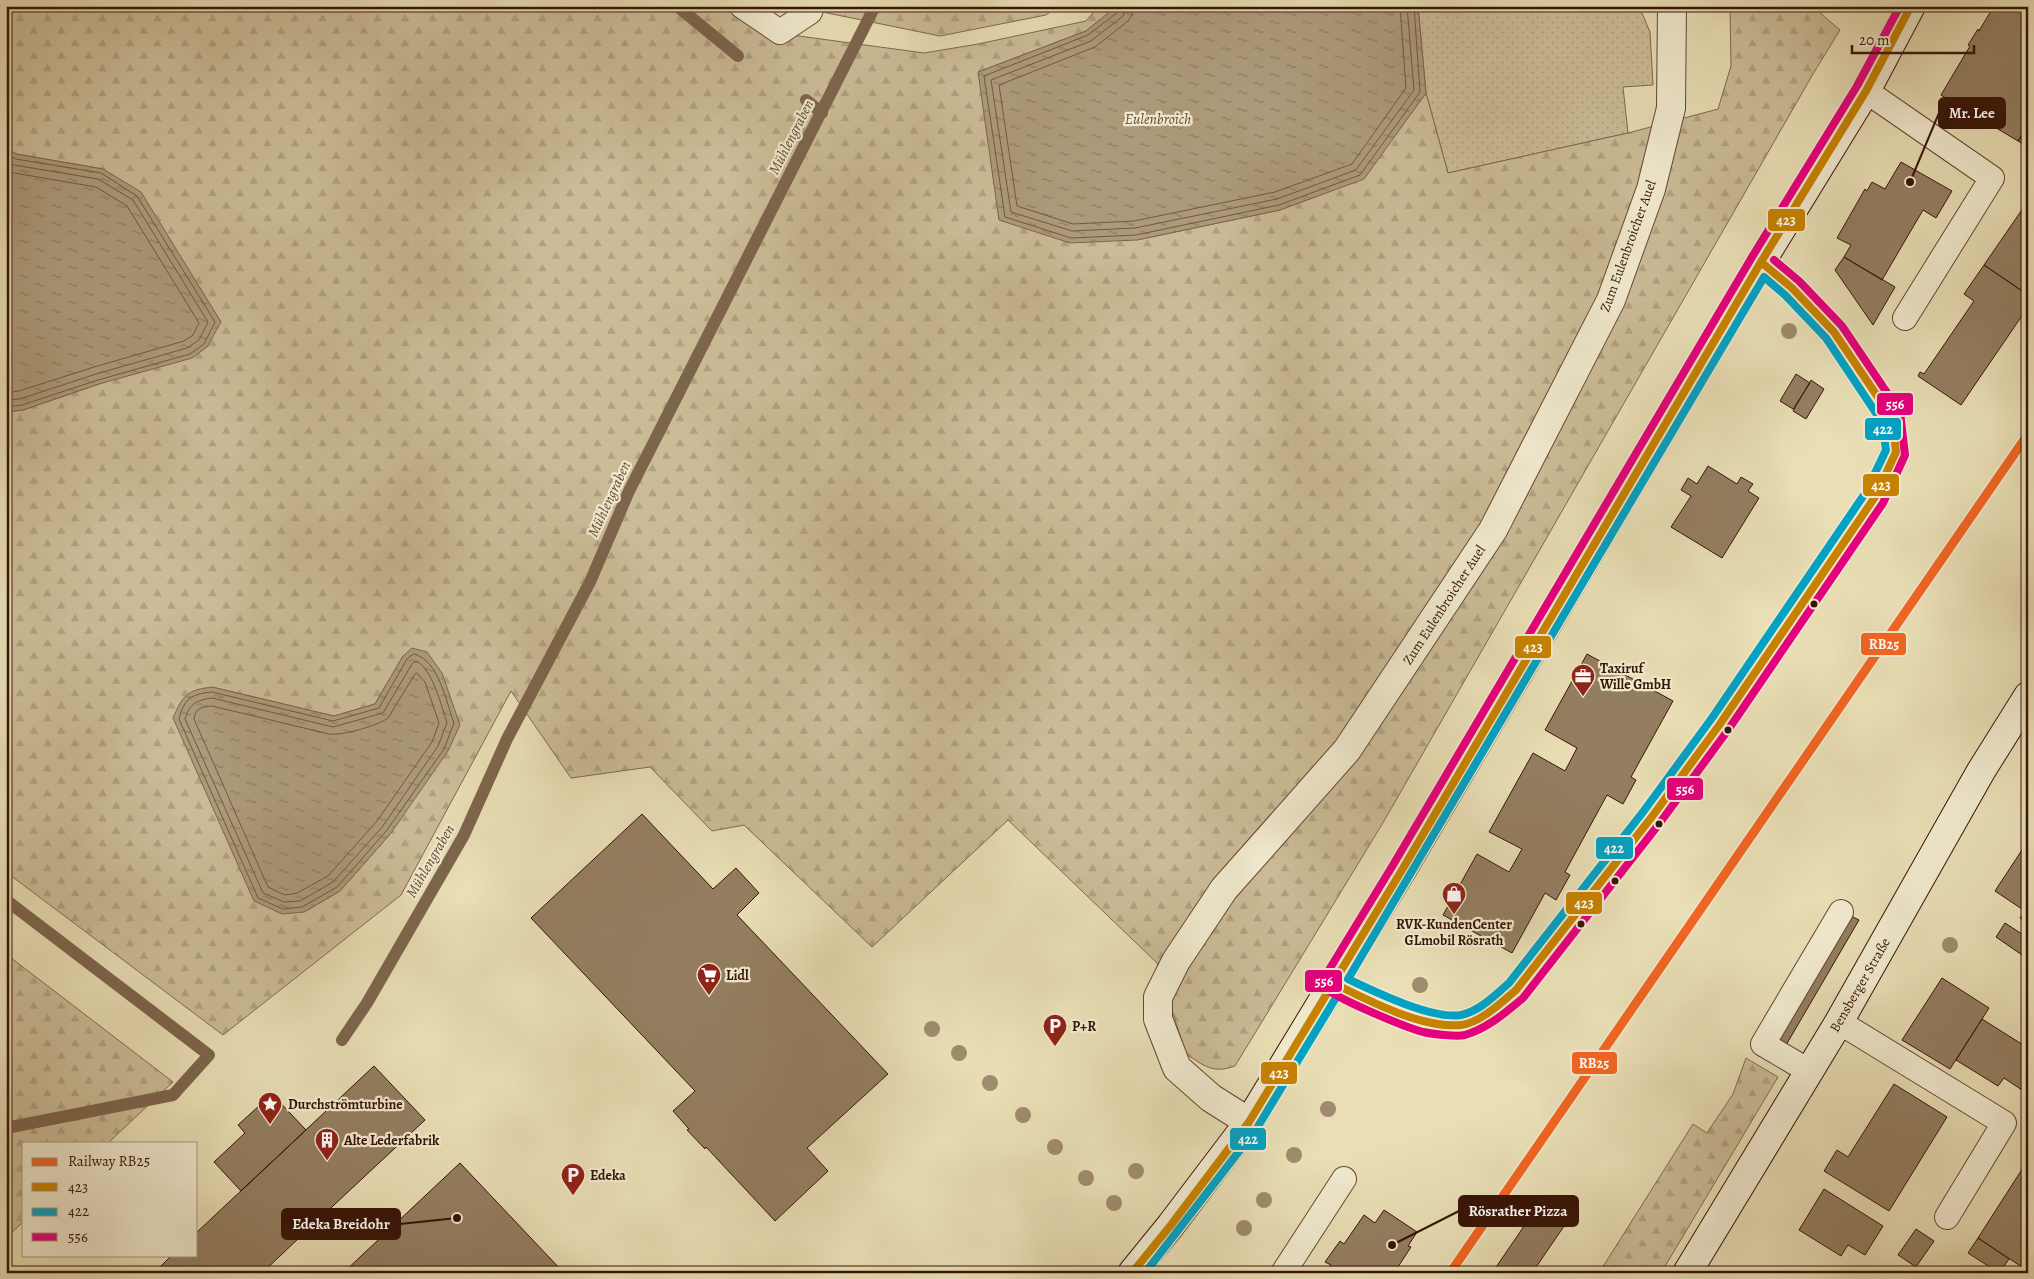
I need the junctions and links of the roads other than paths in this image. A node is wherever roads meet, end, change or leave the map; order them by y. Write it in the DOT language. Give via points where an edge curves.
graph roads {
  1 [pos="742,6"];
  2 [pos="812,6"];
  3 [pos="1672,6"];
  4 [pos="1911,6"];
  5 [pos="1866,90"];
  6 [pos="1761,262"];
  7 [pos="1905,318"];
  8 [pos="2028,696"];
  9 [pos="1841,912"];
  10 [pos="1333,983"];
  11 [pos="1839,1022"];
  12 [pos="1809,1071"];
  13 [pos="1249,1122"];
  14 [pos="1344,1179"];
  15 [pos="1948,1216"];
  16 [pos="1132,1273"];
  17 [pos="1283,1273"];
  18 [pos="1687,1273"];
  1 -- 2 [label="lane" via="780,32 810,12"];
  3 -- 13 [label="main road, Zum Eulenbroicher Auel" via="1671,108 1651,189 1611,300 1498,521 1347,750 1224,889 1171,968 1158,997 1158,1020 1177,1068 1211,1098"];
  4 -- 5 [label="main road"];
  5 -- 6 [label="main road"];
  5 -- 7 [label="lane" via="1992,178"];
  6 -- 10 [label="main road"];
  6 -- 10 [label="lane" via="1792,288 1834,332 1892,418 1896,452 1876,497 1720,724 1651,818 1516,990 1492,1012 1462,1025 1425,1022"];
  8 -- 11 [label="main road, Bensberger Straße" via="1981,771"];
  9 -- 12 [label="lane" via="1763,1044"];
  10 -- 13 [label="main road"];
  11 -- 12 [label="main road, Bensberger Straße"];
  11 -- 15 [label="lane" via="2004,1123"];
  12 -- 18 [label="main road, Bensberger Straße"];
  13 -- 16 [label="main road"];
  14 -- 17 [label="lane"];
}
